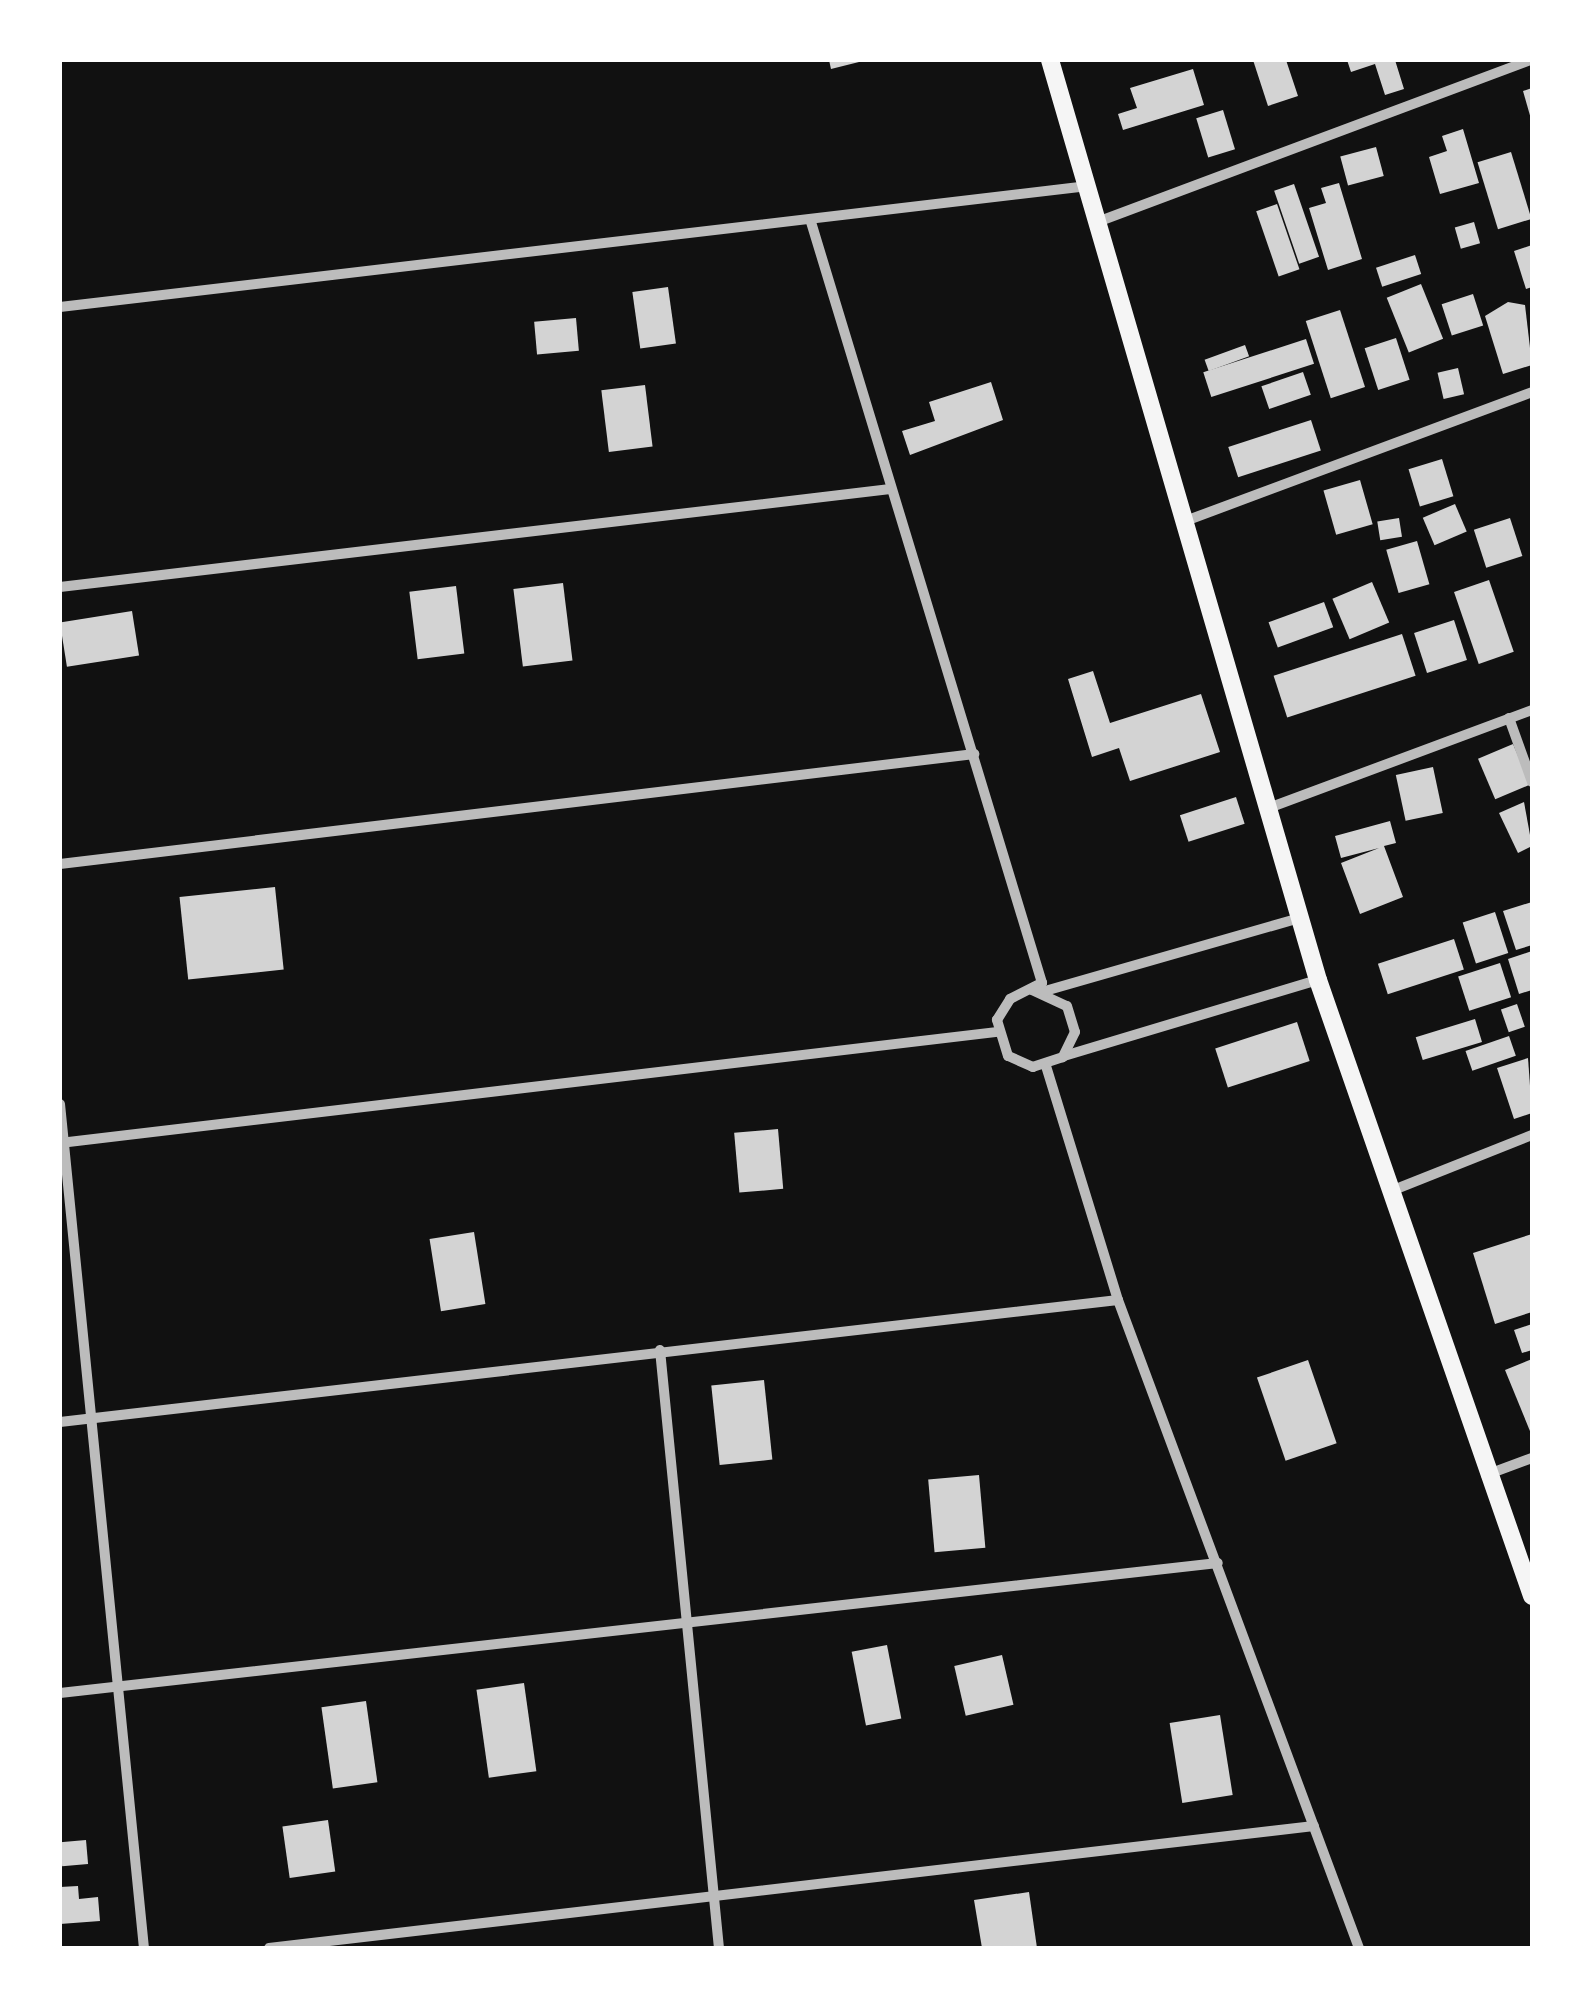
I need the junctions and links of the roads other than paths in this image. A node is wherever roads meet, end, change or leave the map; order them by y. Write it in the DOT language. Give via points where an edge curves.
graph roads {
  1 [pos="1050,60"];
  2 [pos="1531,60"];
  3 [pos="1089,186"];
  4 [pos="1100,221"];
  5 [pos="810,222"];
  6 [pos="60,307"];
  7 [pos="1532,392"];
  8 [pos="890,488"];
  9 [pos="1188,520"];
  10 [pos="60,587"];
  11 [pos="1532,710"];
  12 [pos="1509,718"];
  13 [pos="974,754"];
  14 [pos="1532,782"];
  15 [pos="1274,806"];
  16 [pos="60,864"];
  17 [pos="1299,918"];
  18 [pos="1318,980"];
  19 [pos="1044,987"];
  20 [pos="997,1032"];
  21 [pos="1063,1057"];
  22 [pos="1046,1066"];
  23 [pos="60,1104"];
  24 [pos="1532,1134"];
  25 [pos="62,1143"];
  26 [pos="1386,1194"];
  27 [pos="1118,1300"];
  28 [pos="660,1350"];
  29 [pos="96,1418"];
  30 [pos="60,1422"];
  31 [pos="1532,1458"];
  32 [pos="1486,1475"];
  33 [pos="1218,1563"];
  34 [pos="1532,1596"];
  35 [pos="683,1623"];
  36 [pos="118,1689"];
  37 [pos="60,1693"];
  38 [pos="1314,1826"];
  39 [pos="713,1897"];
  40 [pos="144,1948"];
  41 [pos="270,1948"];
  42 [pos="719,1948"];
  43 [pos="1359,1948"];
  1 -- 3 [label="main road"];
  2 -- 4 [label="street"];
  3 -- 4 [label="main road"];
  3 -- 5 [label="street"];
  4 -- 9 [label="main road"];
  5 -- 6 [label="street"];
  5 -- 8 [label="street"];
  7 -- 9 [label="street"];
  8 -- 10 [label="street"];
  8 -- 13 [label="street"];
  9 -- 15 [label="main road"];
  11 -- 12 [label="street"];
  12 -- 14 [label="street"];
  12 -- 15 [label="street"];
  13 -- 16 [label="street"];
  13 -- 19 [label="street"];
  15 -- 17 [label="main road"];
  17 -- 18 [label="main road"];
  17 -- 19 [label="street"];
  18 -- 21 [label="street"];
  18 -- 26 [label="main road"];
  19 -- 20 [label="street" via="1010,999"];
  19 -- 21 [label="street" via="1073,1018"];
  20 -- 22 [label="street" via="1008,1056"];
  20 -- 25 [label="street"];
  21 -- 22 [label="street"];
  22 -- 27 [label="street"];
  23 -- 25 [label="street"];
  24 -- 26 [label="street"];
  25 -- 29 [label="street"];
  26 -- 32 [label="main road"];
  27 -- 28 [label="street"];
  27 -- 33 [label="street"];
  28 -- 29 [label="street"];
  28 -- 35 [label="street"];
  29 -- 30 [label="street"];
  29 -- 36 [label="street"];
  31 -- 32 [label="street"];
  32 -- 34 [label="main road"];
  33 -- 35 [label="street"];
  33 -- 38 [label="street"];
  35 -- 36 [label="street"];
  35 -- 39 [label="street"];
  36 -- 37 [label="street"];
  36 -- 40 [label="street"];
  38 -- 39 [label="street"];
  38 -- 43 [label="street"];
  39 -- 41 [label="street"];
  39 -- 42 [label="street"];
}
